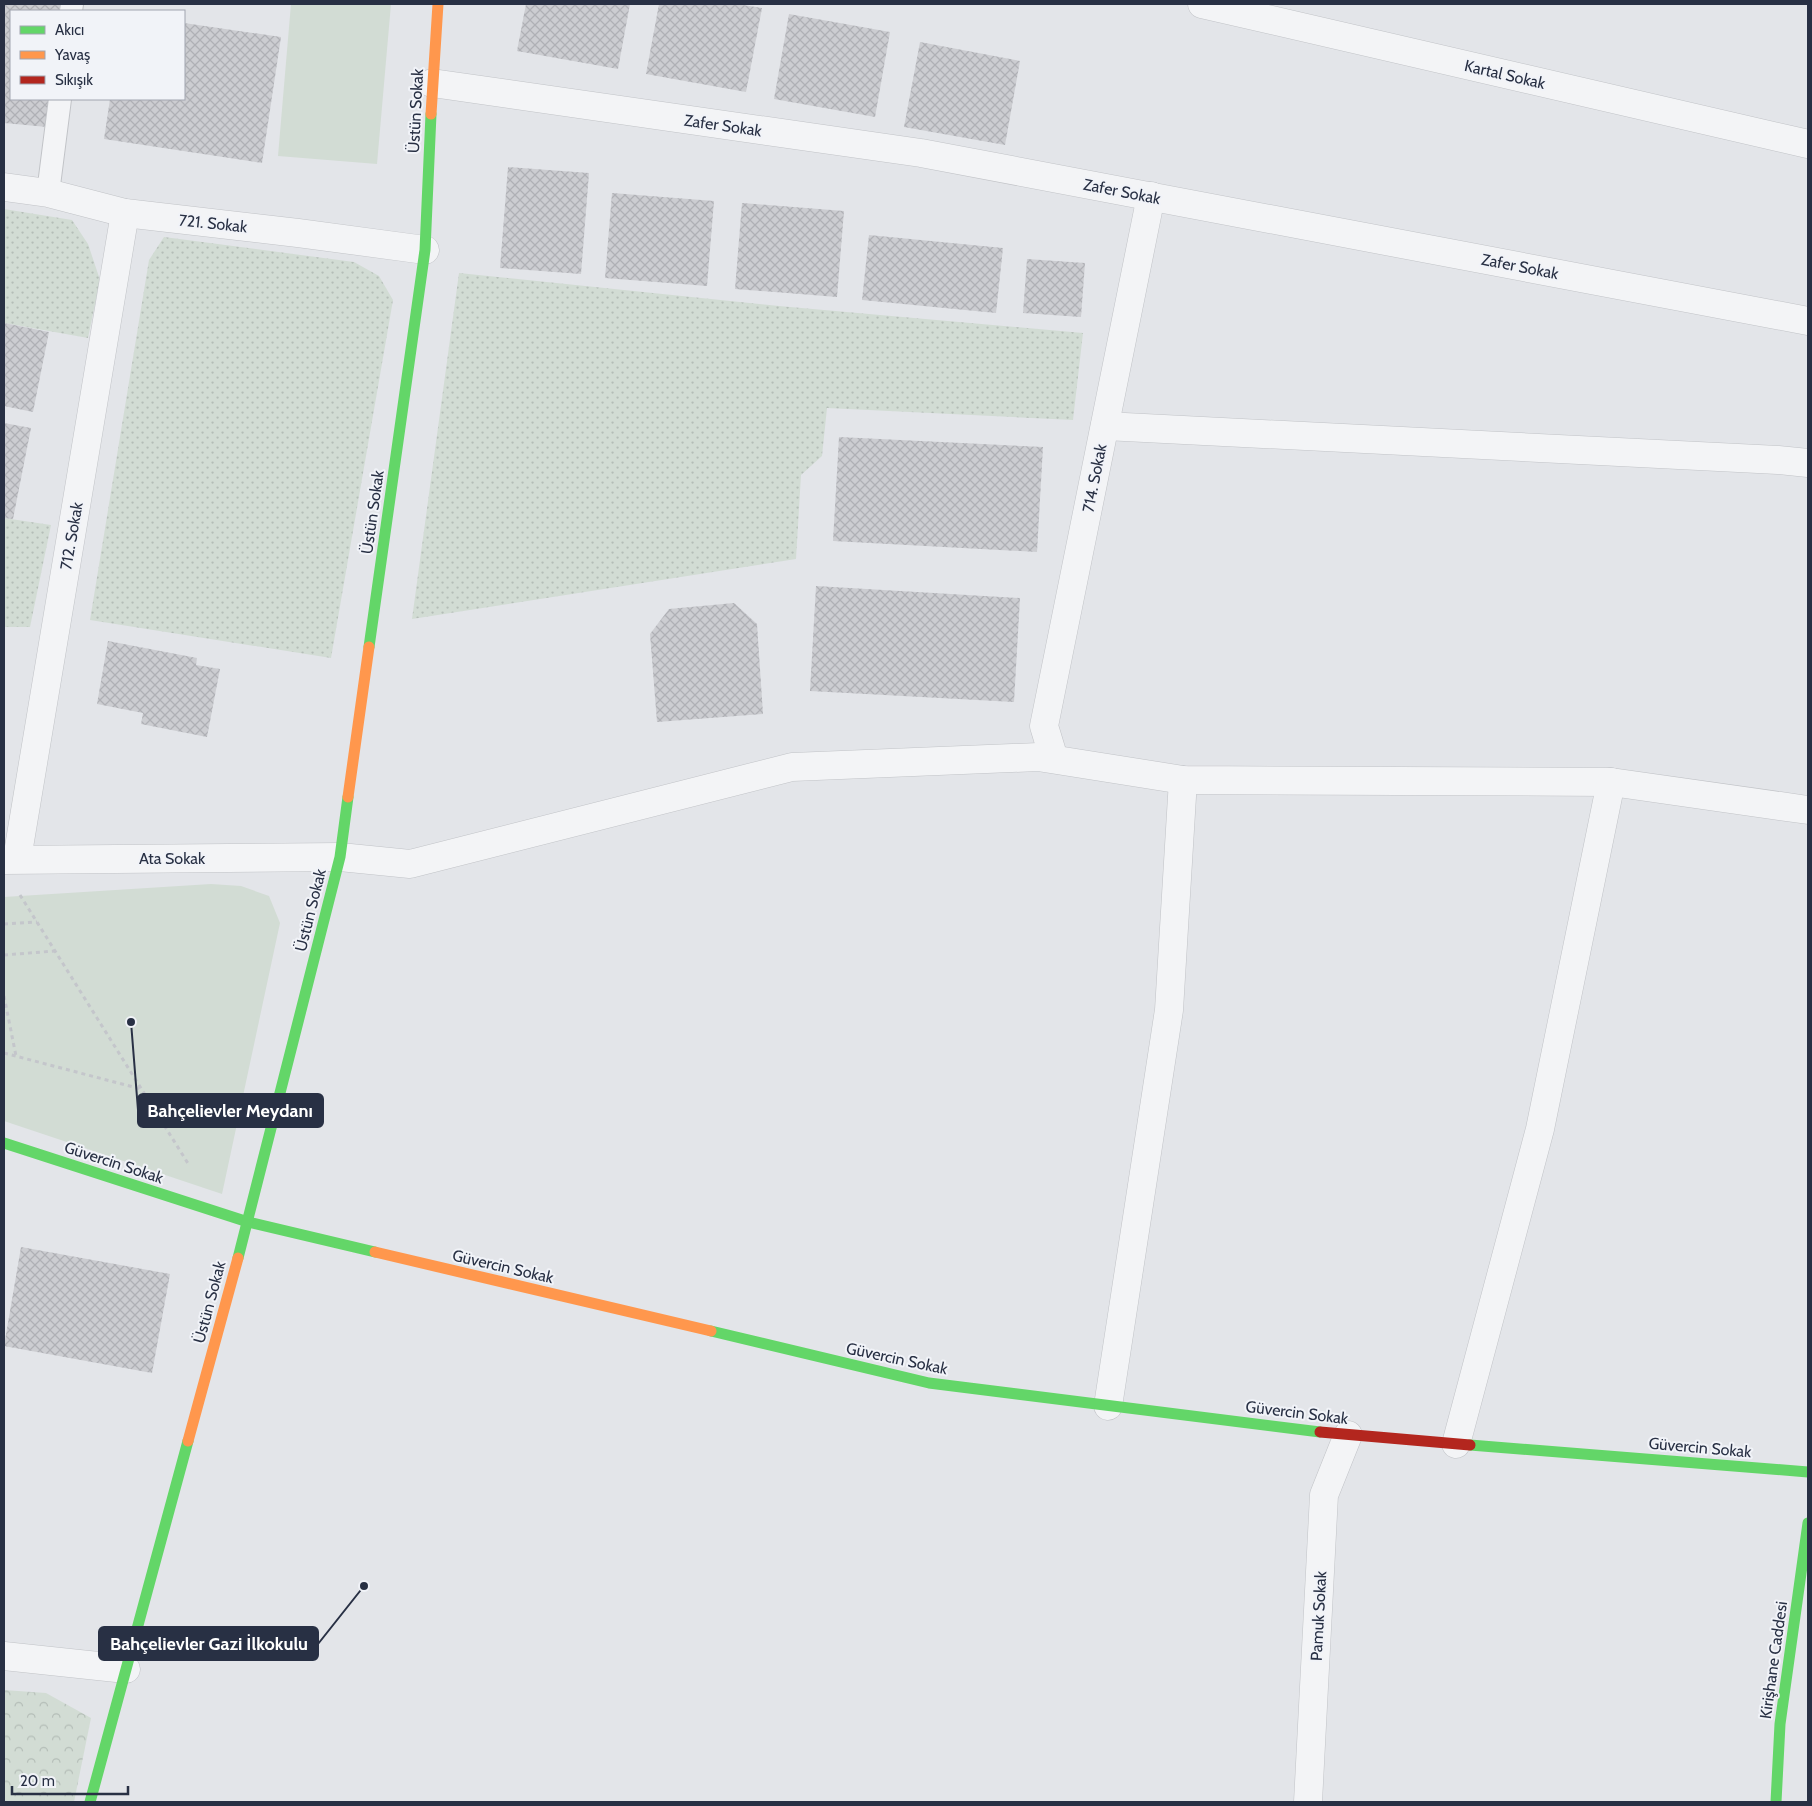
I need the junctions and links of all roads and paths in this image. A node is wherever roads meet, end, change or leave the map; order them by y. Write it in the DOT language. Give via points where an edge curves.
graph roads {
  1 [pos="438,4"];
  2 [pos="1202,4"];
  3 [pos="432,84"];
  4 [pos="60,100"];
  5 [pos="1808,144"];
  6 [pos="4,187"];
  7 [pos="48,193"];
  8 [pos="1151,196"];
  9 [pos="125,213"];
  10 [pos="425,250"];
  11 [pos="1808,321"];
  12 [pos="1105,426"];
  13 [pos="1808,463"];
  14 [pos="1054,759"];
  15 [pos="1183,780"];
  16 [pos="1611,782"];
  17 [pos="1808,810"];
  18 [pos="340,857"];
  19 [pos="10,859"];
  20 [pos="18,892"];
  21 [pos="37,922"];
  22 [pos="4,924"];
  23 [pos="55,951"];
  24 [pos="4,955"];
  25 [pos="4,996"];
  26 [pos="4,1053"];
  27 [pos="16,1056"];
  28 [pos="141,1089"];
  29 [pos="4,1143"];
  30 [pos="219,1212"];
  31 [pos="248,1222"];
  32 [pos="1108,1406"];
  33 [pos="1348,1435"];
  34 [pos="1456,1444"];
  35 [pos="1808,1472"];
  36 [pos="1808,1522"];
  37 [pos="4,1656"];
  38 [pos="126,1669"];
  39 [pos="90,1802"];
  40 [pos="1308,1802"];
  41 [pos="1776,1802"];
  1 -- 3 [label="street, Üstün Sokak"];
  2 -- 5 [label="street, Kartal Sokak"];
  3 -- 8 [label="street, Zafer Sokak" via="921,153"];
  3 -- 10 [label="street, Üstün Sokak"];
  4 -- 7 [label="lane"];
  6 -- 7 [label="street, 721. Sokak"];
  7 -- 9 [label="street, 721. Sokak"];
  8 -- 11 [label="street, Zafer Sokak"];
  8 -- 12 [label="street, 714. Sokak"];
  9 -- 10 [label="street, 721. Sokak"];
  9 -- 19 [label="street, 712. Sokak"];
  10 -- 18 [label="street, Üstün Sokak"];
  12 -- 13 [label="street"];
  12 -- 14 [label="street, 714. Sokak" via="1044,726"];
  14 -- 15 [label="street, Ata Sokak"];
  14 -- 18 [label="street, Ata Sokak" via="792,767 410,864"];
  15 -- 16 [label="street, Ata Sokak"];
  15 -- 32 [label="street" via="1169,1010"];
  16 -- 17 [label="street, Ata Sokak"];
  16 -- 34 [label="street" via="1540,1130"];
  18 -- 19 [label="street, Ata Sokak"];
  18 -- 31 [label="street, Üstün Sokak"];
  20 -- 21 [label="path"];
  21 -- 22 [label="path"];
  21 -- 23 [label="path"];
  23 -- 24 [label="path"];
  23 -- 28 [label="path"];
  25 -- 27 [label="path"];
  26 -- 27 [label="path"];
  27 -- 28 [label="path"];
  28 -- 30 [label="path"];
  29 -- 30 [label="street, Güvercin Sokak"];
  30 -- 31 [label="street, Güvercin Sokak"];
  31 -- 32 [label="street, Güvercin Sokak" via="929,1384"];
  31 -- 38 [label="street, Üstün Sokak"];
  32 -- 33 [label="street, Güvercin Sokak"];
  33 -- 34 [label="street, Güvercin Sokak"];
  33 -- 40 [label="street, Pamuk Sokak" via="1324,1496"];
  34 -- 35 [label="street, Güvercin Sokak"];
  36 -- 41 [label="street, Kirişhane Caddesi" via="1780,1724"];
  37 -- 38 [label="street"];
  38 -- 39 [label="street, Üstün Sokak"];
}
